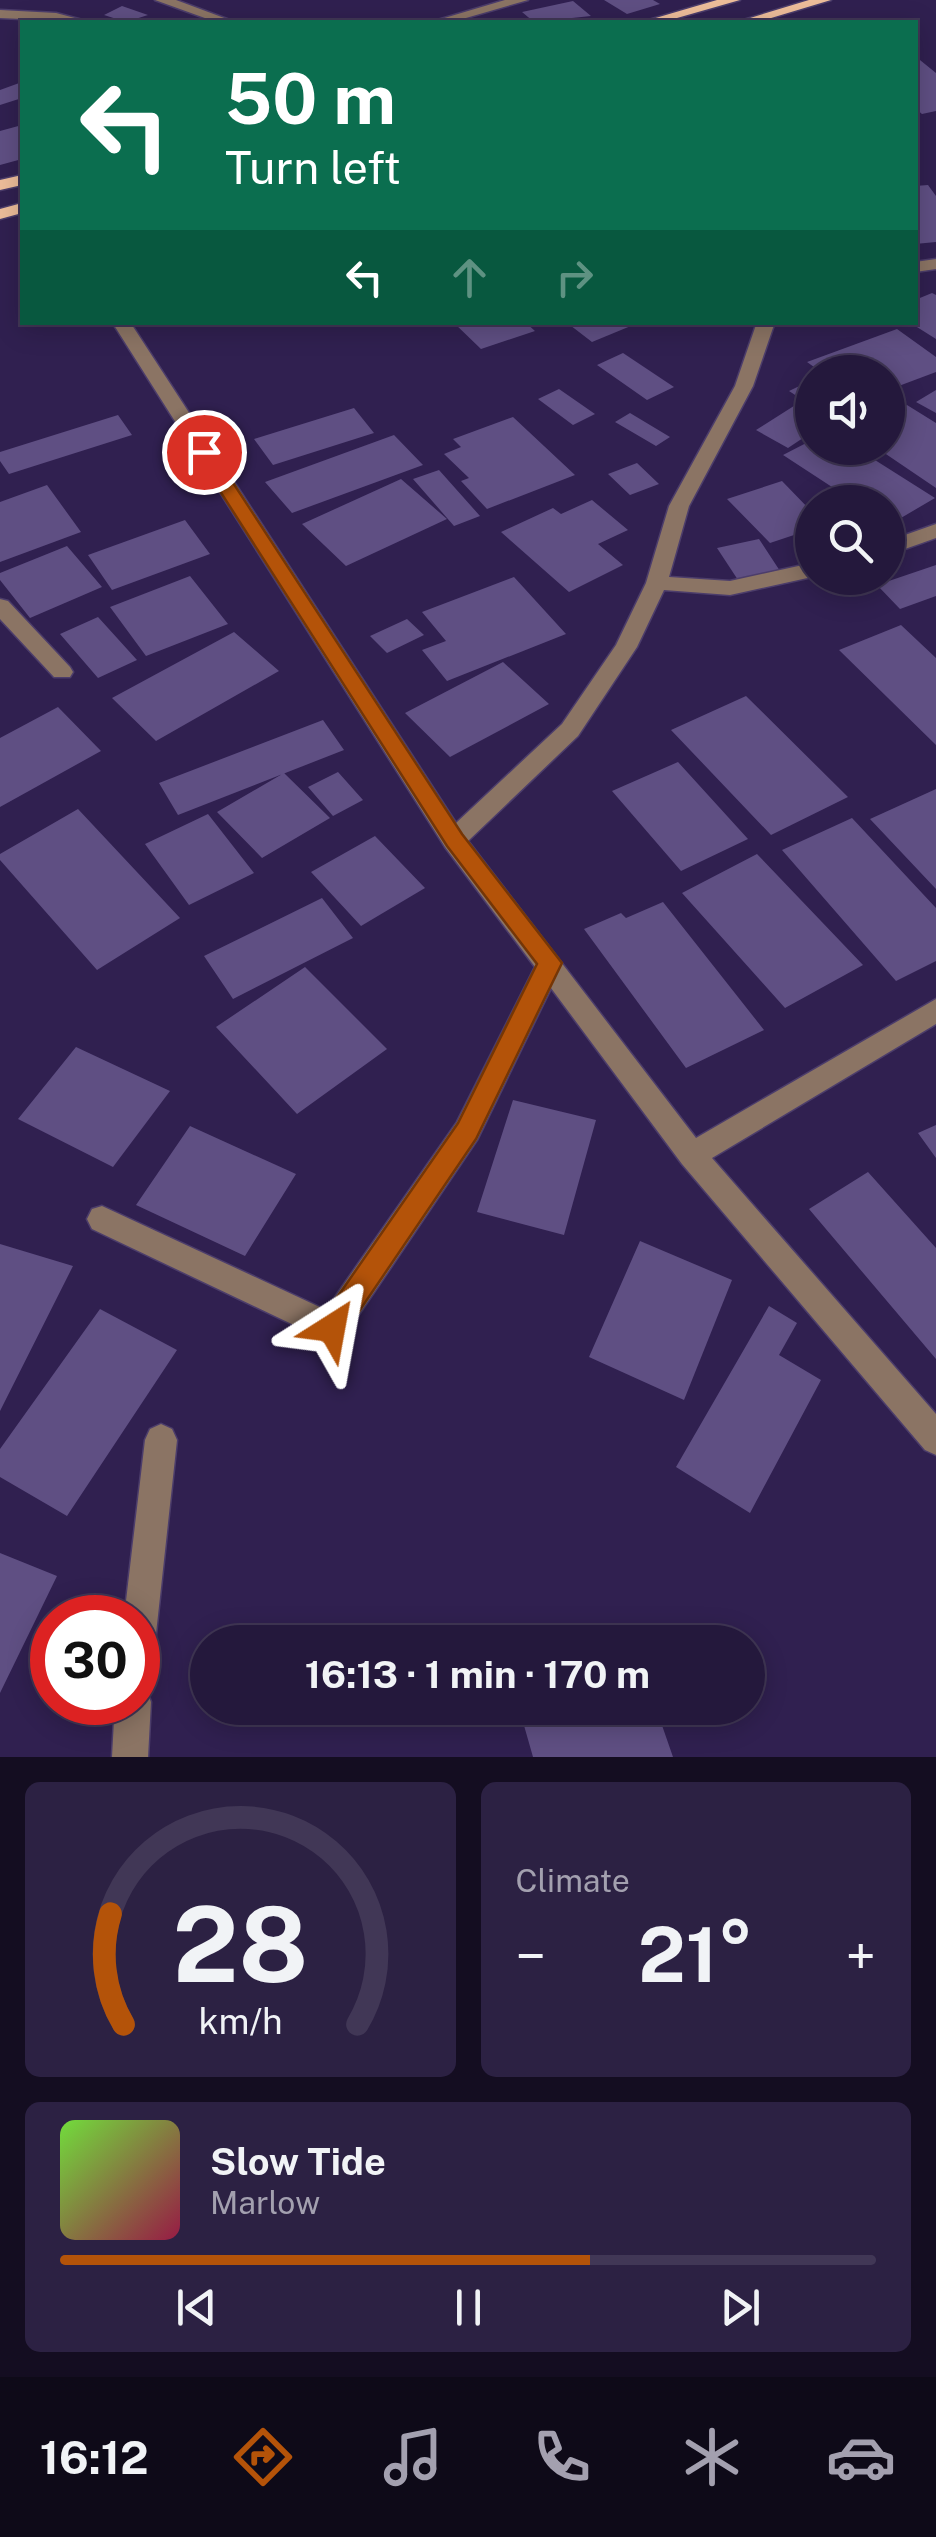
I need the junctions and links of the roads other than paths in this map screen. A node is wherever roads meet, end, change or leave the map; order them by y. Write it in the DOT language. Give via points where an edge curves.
graph roads {
  1 [pos="162,0"];
  2 [pos="521,0"];
  3 [pos="733,0"];
  4 [pos="824,0"];
  5 [pos="0,14"];
  6 [pos="74,20"];
  7 [pos="222,20"];
  8 [pos="446,20"];
  9 [pos="657,20"];
  10 [pos="765,20"];
  11 [pos="123,325"];
  12 [pos="765,325"];
  13 [pos="936,531"];
  14 [pos="905,542"];
  15 [pos="795,574"];
  16 [pos="657,583"];
  17 [pos="0,606"];
  18 [pos="62,672"];
  19 [pos="454,840"];
  20 [pos="550,963"];
  21 [pos="936,1010"];
  22 [pos="692,1155"];
  23 [pos="102,1219"];
  24 [pos="936,1439"];
  25 [pos="161,1440"];
  26 [pos="143,1595"];
  27 [pos="132,1725"];
  28 [pos="130,1757"];
  1 -- 7 [label="street"];
  2 -- 8 [label="street"];
  3 -- 9 [label="main road"];
  4 -- 10 [label="main road"];
  5 -- 6 [label="street"];
  11 -- 19 [label="street"];
  12 -- 16 [label="street" via="744,386 679,506"];
  13 -- 14 [label="street"];
  15 -- 16 [label="street" via="730,588"];
  16 -- 19 [label="street" via="626,647 570,730"];
  17 -- 18 [label="street"];
  19 -- 20 [label="street"];
  20 -- 22 [label="street"];
  20 -- 23 [label="street" via="467,1131 332,1328"];
  21 -- 22 [label="street"];
  22 -- 24 [label="street"];
  25 -- 26 [label="street"];
  27 -- 28 [label="street"];
}
